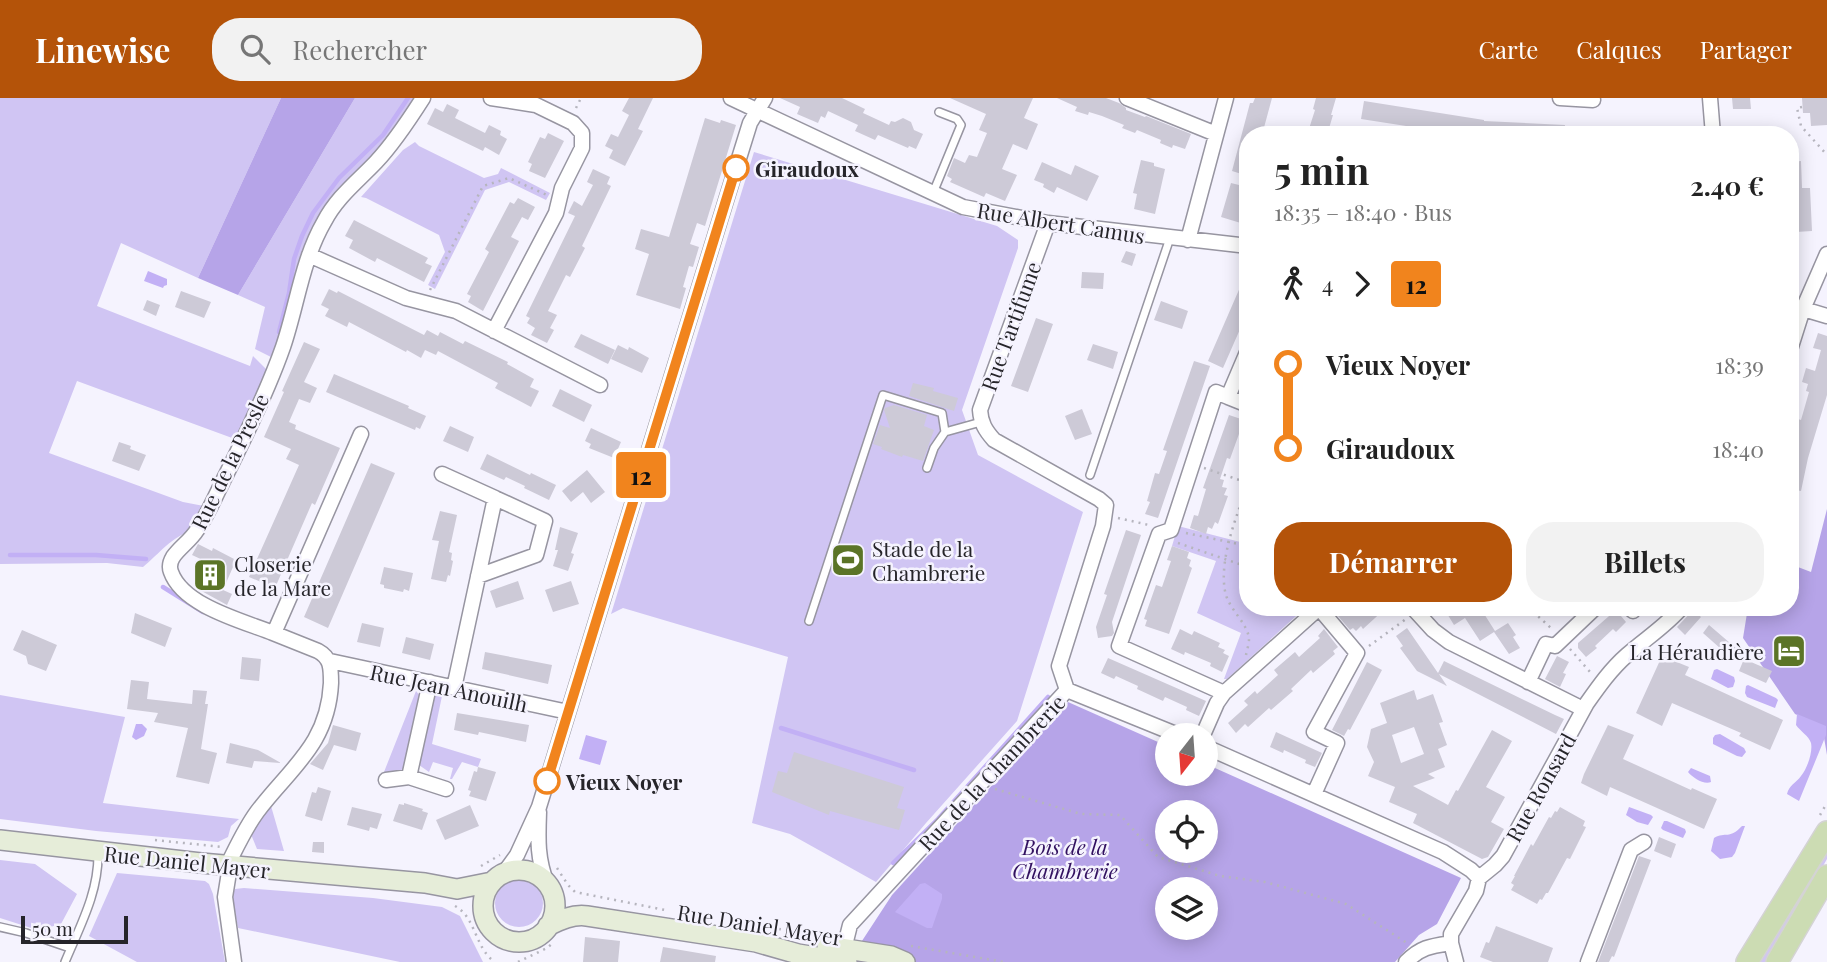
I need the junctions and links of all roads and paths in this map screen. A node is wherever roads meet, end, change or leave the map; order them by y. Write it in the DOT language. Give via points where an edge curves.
graph roads {
  1 [pos="423,98"];
  2 [pos="491,98"];
  3 [pos="731,98"];
  4 [pos="1127,98"];
  5 [pos="1226,98"];
  6 [pos="1560,98"];
  7 [pos="1709,99"];
  8 [pos="1592,100"];
  9 [pos="762,105"];
  10 [pos="1802,107"];
  11 [pos="939,112"];
  12 [pos="1712,126"];
  13 [pos="1216,134"];
  14 [pos="1827,154"];
  15 [pos="933,194"];
  16 [pos="559,200"];
  17 [pos="1048,223"];
  18 [pos="1170,238"];
  19 [pos="1188,240"];
  20 [pos="1239,245"];
  21 [pos="1827,254"];
  22 [pos="309,255"];
  23 [pos="423,303"];
  24 [pos="1799,303"];
  25 [pos="1799,308"];
  26 [pos="1827,316"];
  27 [pos="494,331"];
  28 [pos="1239,372"];
  29 [pos="600,385"];
  30 [pos="1228,397"];
  31 [pos="1239,401"];
  32 [pos="981,422"];
  33 [pos="945,432"];
  34 [pos="361,434"];
  35 [pos="1192,464"];
  36 [pos="927,468"];
  37 [pos="442,474"];
  38 [pos="1090,475"];
  39 [pos="1239,481"];
  40 [pos="495,498"];
  41 [pos="1239,508"];
  42 [pos="1171,530"];
  43 [pos="1230,542"];
  44 [pos="1239,544"];
  45 [pos="478,576"];
  46 [pos="1310,616"];
  47 [pos="1326,616"];
  48 [pos="1407,616"];
  49 [pos="1420,616"];
  50 [pos="1586,616"];
  51 [pos="1673,616"];
  52 [pos="809,621"];
  53 [pos="274,633"];
  54 [pos="1357,653"];
  55 [pos="330,661"];
  56 [pos="1247,672"];
  57 [pos="430,682"];
  58 [pos="1528,682"];
  59 [pos="454,688"];
  60 [pos="1067,690"];
  61 [pos="1224,692"];
  62 [pos="1583,709"];
  63 [pos="568,712"];
  64 [pos="1208,723"];
  65 [pos="1155,726"];
  66 [pos="1218,752"];
  67 [pos="410,777"];
  68 [pos="386,780"];
  69 [pos="979,784"];
  70 [pos="446,789"];
  71 [pos="1314,794"];
  72 [pos="1827,832"];
  73 [pos="0,840"];
  74 [pos="1644,842"];
  75 [pos="531,843"];
  76 [pos="504,850"];
  77 [pos="99,852"];
  78 [pos="230,863"];
  79 [pos="554,864"];
  80 [pos="491,874"];
  81 [pos="1827,876"];
  82 [pos="1479,878"];
  83 [pos="550,890"];
  84 [pos="456,897"];
  85 [pos="483,906"];
  86 [pos="676,912"];
  87 [pos="581,915"];
  88 [pos="0,927"];
  89 [pos="551,934"];
  90 [pos="761,935"];
  91 [pos="1451,943"];
  92 [pos="70,948"];
  93 [pos="1419,950"];
  94 [pos="903,953"];
  95 [pos="843,954"];
  96 [pos="65,962"];
  97 [pos="234,962"];
  98 [pos="495,962"];
  99 [pos="518,962"];
  100 [pos="1004,962"];
  101 [pos="1406,962"];
  102 [pos="1456,962"];
  103 [pos="1588,962"];
  104 [pos="1747,962"];
  105 [pos="1777,962"];
  1 -- 22 [label="street, Rue de la Presle" via="397,136 335,204"];
  2 -- 16 [label="street" via="536,105 573,123 582,133 582,148"];
  3 -- 9 [label="street, Rue Albert Camus"];
  4 -- 13 [label="street"];
  5 -- 13 [label="street"];
  6 -- 8 [label="street"];
  7 -- 12 [label="street"];
  9 -- 15 [label="street, Rue Albert Camus"];
  9 -- 63 [label="street" via="750,123"];
  10 -- 14 [label="path" via="1797,108 1801,126"];
  11 -- 15 [label="lane" via="961,125"];
  13 -- 19 [label="street"];
  15 -- 17 [label="street, Rue Albert Camus" via="962,206"];
  16 -- 23 [label="path" via="509,178 483,186"];
  16 -- 27 [label="street"];
  17 -- 18 [label="street, Rue Albert Camus"];
  17 -- 32 [label="street, Rue Tartifume" via="984,396"];
  18 -- 19 [label="street, Rue Albert Camus"];
  18 -- 38 [label="lane"];
  19 -- 20 [label="street, Rue Albert Camus"];
  21 -- 24 [label="street"];
  22 -- 23 [label="street"];
  22 -- 53 [label="street, Rue de la Presle" via="283,347 243,442 198,528 170,564 174,580 193,598"];
  23 -- 27 [label="street" via="456,311"];
  25 -- 26 [label="street"];
  27 -- 29 [label="street"];
  28 -- 30 [label="street"];
  30 -- 31 [label="street"];
  30 -- 35 [label="street" via="1216,392"];
  32 -- 33 [label="lane"];
  32 -- 60 [label="street" via="994,440 1105,505 1103,526 1059,666"];
  33 -- 36 [label="lane"];
  33 -- 52 [label="lane" via="942,412 883,395"];
  34 -- 53 [label="street"];
  35 -- 39 [label="path"];
  35 -- 42 [label="street"];
  37 -- 40 [label="street"];
  40 -- 45 [label="street"];
  40 -- 45 [label="street" via="545,521 536,555"];
  41 -- 43 [label="path"];
  42 -- 43 [label="path"];
  42 -- 61 [label="street" via="1159,534 1119,646"];
  43 -- 44 [label="path"];
  43 -- 56 [label="path" via="1225,591 1247,631"];
  45 -- 59 [label="street"];
  46 -- 56 [label="street"];
  47 -- 54 [label="street"];
  48 -- 54 [label="path"];
  49 -- 58 [label="street" via="1449,642"];
  50 -- 58 [label="street" via="1555,646 1546,644"];
  51 -- 62 [label="street, Rue Ronsard" via="1619,663"];
  53 -- 55 [label="street, Rue de la Presle"];
  54 -- 71 [label="street" via="1314,732 1337,743"];
  55 -- 57 [label="street, Rue Jean Anouilh"];
  55 -- 78 [label="street" via="330,698 319,734 248,825"];
  56 -- 61 [label="street"];
  57 -- 59 [label="street, Rue Jean Anouilh"];
  57 -- 67 [label="street"];
  58 -- 62 [label="street"];
  59 -- 63 [label="street, Rue Jean Anouilh"];
  60 -- 65 [label="street, Rue de la Chambrerie"];
  60 -- 69 [label="street, Rue de la Chambrerie"];
  61 -- 64 [label="street"];
  62 -- 82 [label="street, Rue Ronsard" via="1503,856"];
  63 -- 75 [label="street"];
  66 -- 71 [label="street"];
  67 -- 68 [label="street"];
  67 -- 70 [label="street"];
  69 -- 93 [label="path" via="1081,814 1120,816 1158,857 1346,904"];
  69 -- 95 [label="street, Rue de la Chambrerie" via="850,925"];
  71 -- 82 [label="street" via="1443,852"];
  72 -- 104 [label="main road"];
  73 -- 77 [label="main road, Rue Daniel Mayer"];
  74 -- 103 [label="street" via="1631,850"];
  75 -- 80 [label="street"];
  75 -- 83 [label="street"];
  76 -- 80 [label="path"];
  77 -- 78 [label="main road, Rue Daniel Mayer"];
  77 -- 92 [label="lane" via="88,910"];
  78 -- 84 [label="main road, Rue Daniel Mayer" via="425,883"];
  78 -- 97 [label="street" via="225,897"];
  79 -- 86 [label="path, Rue Daniel Mayer" via="575,892"];
  80 -- 83 [label="main road" via="527,871 541,878"];
  80 -- 84 [label="main road, Rue Daniel Mayer"];
  80 -- 85 [label="main road"];
  81 -- 105 [label="main road"];
  82 -- 91 [label="street, Rue Ronsard" via="1451,934"];
  83 -- 87 [label="main road, Rue Daniel Mayer" via="562,905"];
  83 -- 89 [label="main road"];
  84 -- 85 [label="main road, Rue Daniel Mayer"];
  84 -- 98 [label="path"];
  85 -- 89 [label="main road" via="491,928 510,940"];
  87 -- 89 [label="main road, Rue Daniel Mayer" via="561,919"];
  87 -- 90 [label="main road, Rue Daniel Mayer"];
  88 -- 92 [label="lane"];
  89 -- 99 [label="path" via="547,948"];
  90 -- 95 [label="path, Rue Daniel Mayer"];
  90 -- 95 [label="main road, Rue Daniel Mayer" via="798,954"];
  91 -- 93 [label="street"];
  91 -- 102 [label="street"];
  92 -- 96 [label="lane"];
  93 -- 101 [label="street"];
  94 -- 95 [label="main road, Rue Daniel Mayer"];
  94 -- 100 [label="path" via="935,949"];
}
